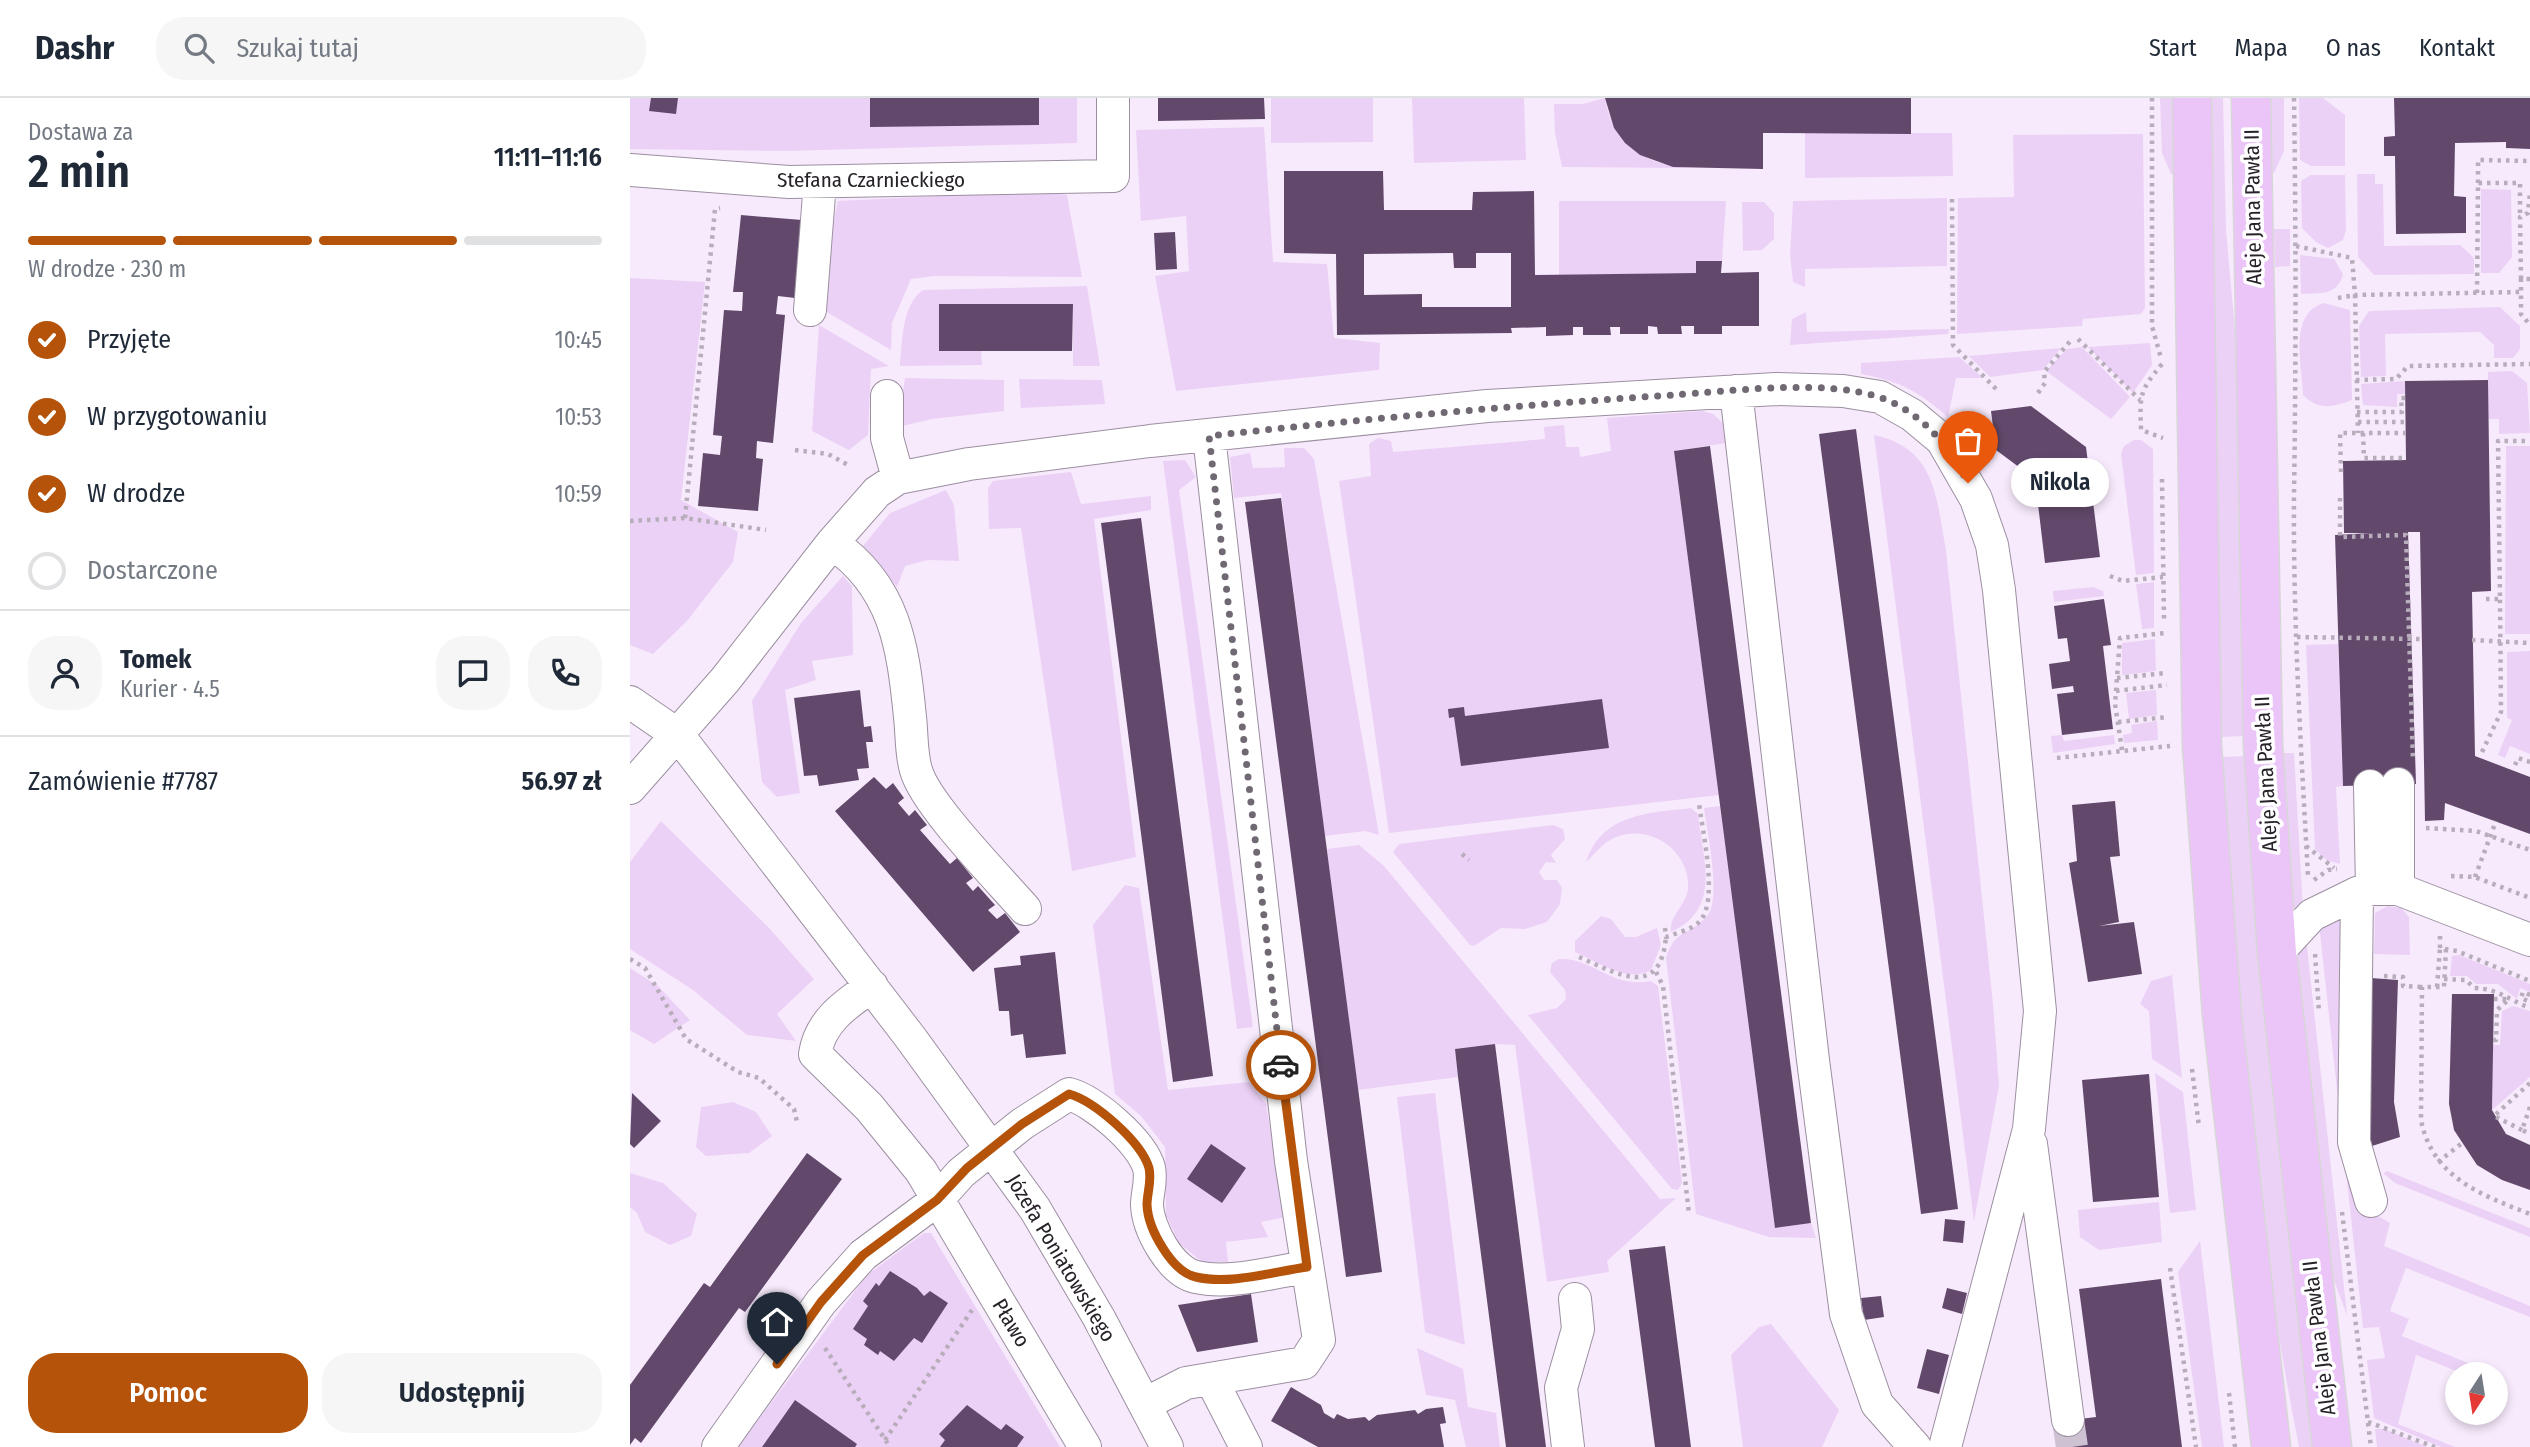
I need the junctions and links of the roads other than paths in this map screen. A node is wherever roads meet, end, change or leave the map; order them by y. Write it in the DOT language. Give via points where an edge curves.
graph roads {
  1 [pos="1113,98"];
  2 [pos="2192,98"];
  3 [pos="2252,98"];
  4 [pos="630,170"];
  5 [pos="820,182"];
  6 [pos="810,310"];
  7 [pos="1736,391"];
  8 [pos="887,396"];
  9 [pos="1209,436"];
  10 [pos="898,478"];
  11 [pos="832,543"];
  12 [pos="630,702"];
  13 [pos="678,735"];
  14 [pos="2394,780"];
  15 [pos="630,788"];
  16 [pos="2376,890"];
  17 [pos="1025,909"];
  18 [pos="2530,940"];
  19 [pos="2277,953"];
  20 [pos="872,986"];
  21 [pos="2029,1129"];
  22 [pos="993,1148"];
  23 [pos="937,1200"];
  24 [pos="2371,1201"];
  25 [pos="1307,1267"];
  26 [pos="1575,1299"];
  27 [pos="1211,1379"];
  28 [pos="1145,1404"];
  29 [pos="2068,1420"];
  30 [pos="718,1447"];
  31 [pos="1085,1447"];
  32 [pos="1167,1447"];
  33 [pos="1246,1447"];
  34 [pos="1568,1447"];
  35 [pos="1915,1447"];
  36 [pos="1945,1447"];
  37 [pos="2271,1447"];
  38 [pos="2332,1447"];
  1 -- 5 [label="street, Stefana Czarnieckiego" via="1112,176"];
  2 -- 37 [label="main road" via="2202,746 2222,1015"];
  3 -- 19 [label="main road, Aleje Jana Pawła II" via="2263,745"];
  4 -- 5 [label="street, Stefana Czarnieckiego"];
  5 -- 6 [label="street"];
  7 -- 9 [label="street" via="1487,406"];
  7 -- 21 [label="street" via="1843,390 1880,397 1942,440 1976,499 1992,545 1999,590 2040,1011"];
  7 -- 35 [label="street" via="1846,1314 1878,1404"];
  8 -- 10 [label="street" via="887,438"];
  9 -- 10 [label="street" via="969,464"];
  9 -- 25 [label="street"];
  10 -- 11 [label="street" via="858,511"];
  11 -- 13 [label="street"];
  11 -- 17 [label="street" via="869,577 889,605 898,636 916,771 930,799"];
  12 -- 13 [label="street"];
  13 -- 15 [label="street"];
  13 -- 20 [label="street, Józefa Poniatowskiego"];
  14 -- 16 [label="street"];
  16 -- 18 [label="street"];
  16 -- 19 [label="street" via="2312,915"];
  16 -- 24 [label="street" via="2354,1142"];
  19 -- 38 [label="main road, Aleje Jana Pawła II"];
  20 -- 22 [label="street, Józefa Poniatowskiego"];
  20 -- 23 [label="street, Pławo" via="839,1009 818,1036 815,1054 869,1107 921,1171"];
  21 -- 29 [label="street"];
  21 -- 36 [label="street"];
  22 -- 23 [label="street"];
  22 -- 25 [label="street" via="1056,1100 1069,1094 1086,1099 1141,1153 1149,1169 1150,1223 1174,1264 1192,1277 1217,1280"];
  22 -- 28 [label="street, Józefa Poniatowskiego" via="1066,1259"];
  23 -- 30 [label="street" via="863,1255 821,1302"];
  23 -- 31 [label="street, Pławo"];
  25 -- 27 [label="street" via="1319,1340 1304,1363"];
  26 -- 34 [label="street" via="1578,1329 1561,1388"];
  27 -- 28 [label="street" via="1186,1383"];
  27 -- 33 [label="street"];
  28 -- 32 [label="street, Józefa Poniatowskiego"];
}
